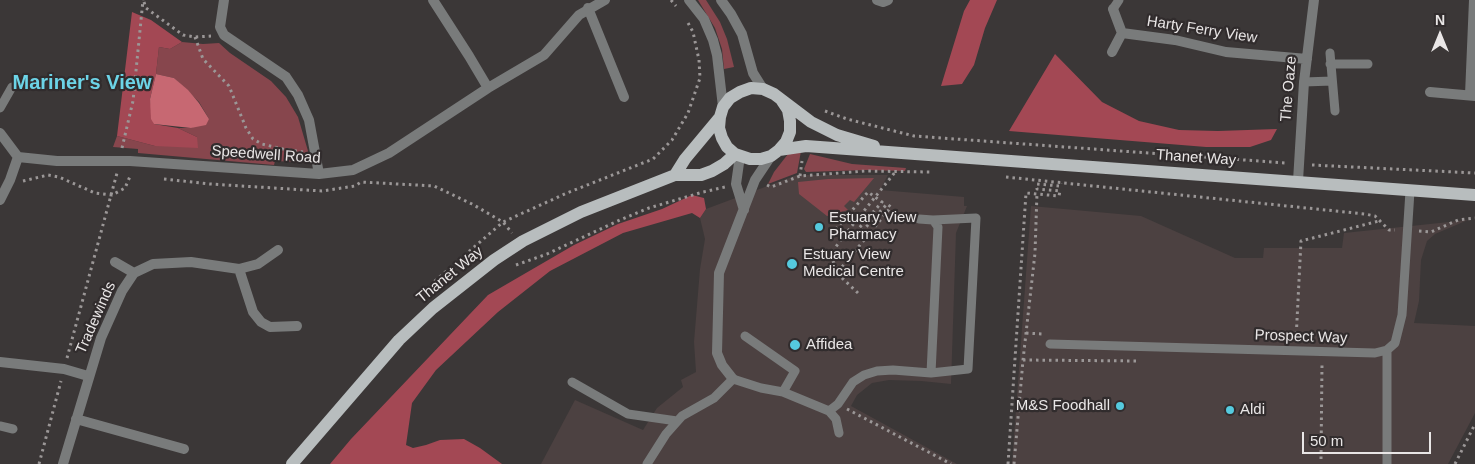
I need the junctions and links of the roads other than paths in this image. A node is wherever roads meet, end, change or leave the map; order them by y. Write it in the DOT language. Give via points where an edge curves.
graph roads {
  1 [pos="224,0"];
  2 [pos="433,0"];
  3 [pos="605,0"];
  4 [pos="689,0"];
  5 [pos="721,0"];
  6 [pos="877,0"];
  7 [pos="888,0"];
  8 [pos="1119,0"];
  9 [pos="1314,0"];
  10 [pos="1475,1"];
  11 [pos="588,8"];
  12 [pos="1112,9"];
  13 [pos="1122,33"];
  14 [pos="1112,52"];
  15 [pos="1330,53"];
  16 [pos="1307,59"];
  17 [pos="1330,64"];
  18 [pos="1368,64"];
  19 [pos="1332,81"];
  20 [pos="1304,82"];
  21 [pos="12,87"];
  22 [pos="488,88"];
  23 [pos="763,89"];
  24 [pos="1430,92"];
  25 [pos="1473,96"];
  26 [pos="624,97"];
  27 [pos="782,101"];
  28 [pos="1,104"];
  29 [pos="1335,111"];
  30 [pos="721,112"];
  31 [pos="0,133"];
  32 [pos="775,153"];
  33 [pos="737,155"];
  34 [pos="914,155"];
  35 [pos="18,157"];
  36 [pos="319,174"];
  37 [pos="675,175"];
  38 [pos="6,181"];
  39 [pos="1298,181"];
  40 [pos="1410,190"];
  41 [pos="1475,195"];
  42 [pos="0,200"];
  43 [pos="744,210"];
  44 [pos="918,219"];
  45 [pos="933,220"];
  46 [pos="278,250"];
  47 [pos="116,262"];
  48 [pos="239,269"];
  49 [pos="134,273"];
  50 [pos="296,326"];
  51 [pos="745,336"];
  52 [pos="1051,339"];
  53 [pos="1387,350"];
  54 [pos="0,362"];
  55 [pos="931,373"];
  56 [pos="88,376"];
  57 [pos="733,380"];
  58 [pos="572,382"];
  59 [pos="783,392"];
  60 [pos="829,411"];
  61 [pos="76,419"];
  62 [pos="677,422"];
  63 [pos="0,426"];
  64 [pos="13,429"];
  65 [pos="839,433"];
  66 [pos="184,448"];
  67 [pos="64,464"];
  68 [pos="292,464"];
  69 [pos="647,464"];
  70 [pos="1387,464"];
  1 -- 36 [label="street" via="220,27 224,35 286,77 298,95 309,120"];
  2 -- 22 [label="street"];
  3 -- 11 [label="street, Speedwell Road"];
  4 -- 30 [label="street" via="706,22 713,40"];
  5 -- 23 [label="street" via="742,34 753,73"];
  6 -- 7 [label="street"];
  8 -- 12 [label="lane"];
  9 -- 16 [label="street, The Oaze"];
  10 -- 25 [label="street"];
  11 -- 22 [label="street, Speedwell Road" via="571,22 544,55"];
  11 -- 26 [label="street"];
  12 -- 13 [label="street"];
  13 -- 14 [label="street"];
  13 -- 16 [label="street, Harty Ferry View" via="1175,40 1226,52"];
  15 -- 17 [label="lane"];
  16 -- 20 [label="street, The Oaze"];
  17 -- 18 [label="lane"];
  17 -- 19 [label="lane"];
  19 -- 20 [label="lane"];
  19 -- 29 [label="lane"];
  20 -- 39 [label="street, The Oaze"];
  21 -- 28 [label="lane"];
  22 -- 36 [label="street, Speedwell Road" via="390,153 359,169"];
  23 -- 27 [label="main road, Thanet Way"];
  23 -- 30 [label="main road" via="751,88 740,92 730,98"];
  24 -- 25 [label="street"];
  27 -- 32 [label="main road" via="788,110 790,132 786,142"];
  27 -- 34 [label="main road, Thanet Way" via="811,122 838,135"];
  30 -- 33 [label="main road" via="719,128 722,138"];
  30 -- 37 [label="main road"];
  31 -- 35 [label="street"];
  32 -- 33 [label="main road, Thanet Way" via="760,160"];
  32 -- 34 [label="main road, Thanet Way" via="806,146"];
  32 -- 43 [label="street" via="756,180"];
  33 -- 37 [label="main road, Thanet Way" via="701,175"];
  33 -- 43 [label="street" via="736,184"];
  34 -- 39 [label="main road, Thanet Way"];
  35 -- 36 [label="street, Speedwell Road" via="57,161 120,160"];
  35 -- 38 [label="street"];
  37 -- 68 [label="main road, Thanet Way" via="582,212 530,237 487,265 399,340"];
  38 -- 42 [label="street"];
  39 -- 40 [label="main road, Thanet Way"];
  40 -- 41 [label="main road, Thanet Way"];
  40 -- 53 [label="lane" via="1402,315 1395,343"];
  43 -- 57 [label="street" via="720,273 717,304 717,353"];
  44 -- 45 [label="lane"];
  45 -- 55 [label="lane" via="938,227"];
  45 -- 55 [label="lane" via="976,218 968,369"];
  46 -- 48 [label="street, Tradewinds" via="258,264"];
  47 -- 49 [label="street, Tradewinds"];
  48 -- 49 [label="street, Tradewinds" via="191,262 153,264"];
  48 -- 50 [label="street" via="252,312 261,322 270,327"];
  49 -- 56 [label="street, Tradewinds" via="122,291 101,338"];
  51 -- 59 [label="lane" via="795,371"];
  52 -- 53 [label="lane, Prospect Way" via="1295,351 1375,353"];
  53 -- 70 [label="lane"];
  54 -- 56 [label="street, Tradewinds" via="64,369"];
  55 -- 60 [label="lane" via="893,370 864,375 853,382"];
  56 -- 61 [label="street, Tradewinds"];
  57 -- 59 [label="lane"];
  57 -- 62 [label="lane" via="714,398 692,409"];
  58 -- 62 [label="lane" via="628,414"];
  59 -- 60 [label="lane"];
  60 -- 65 [label="lane" via="836,420"];
  61 -- 66 [label="street"];
  61 -- 67 [label="street, Tradewinds"];
  62 -- 69 [label="lane"];
  63 -- 64 [label="lane"];
}
